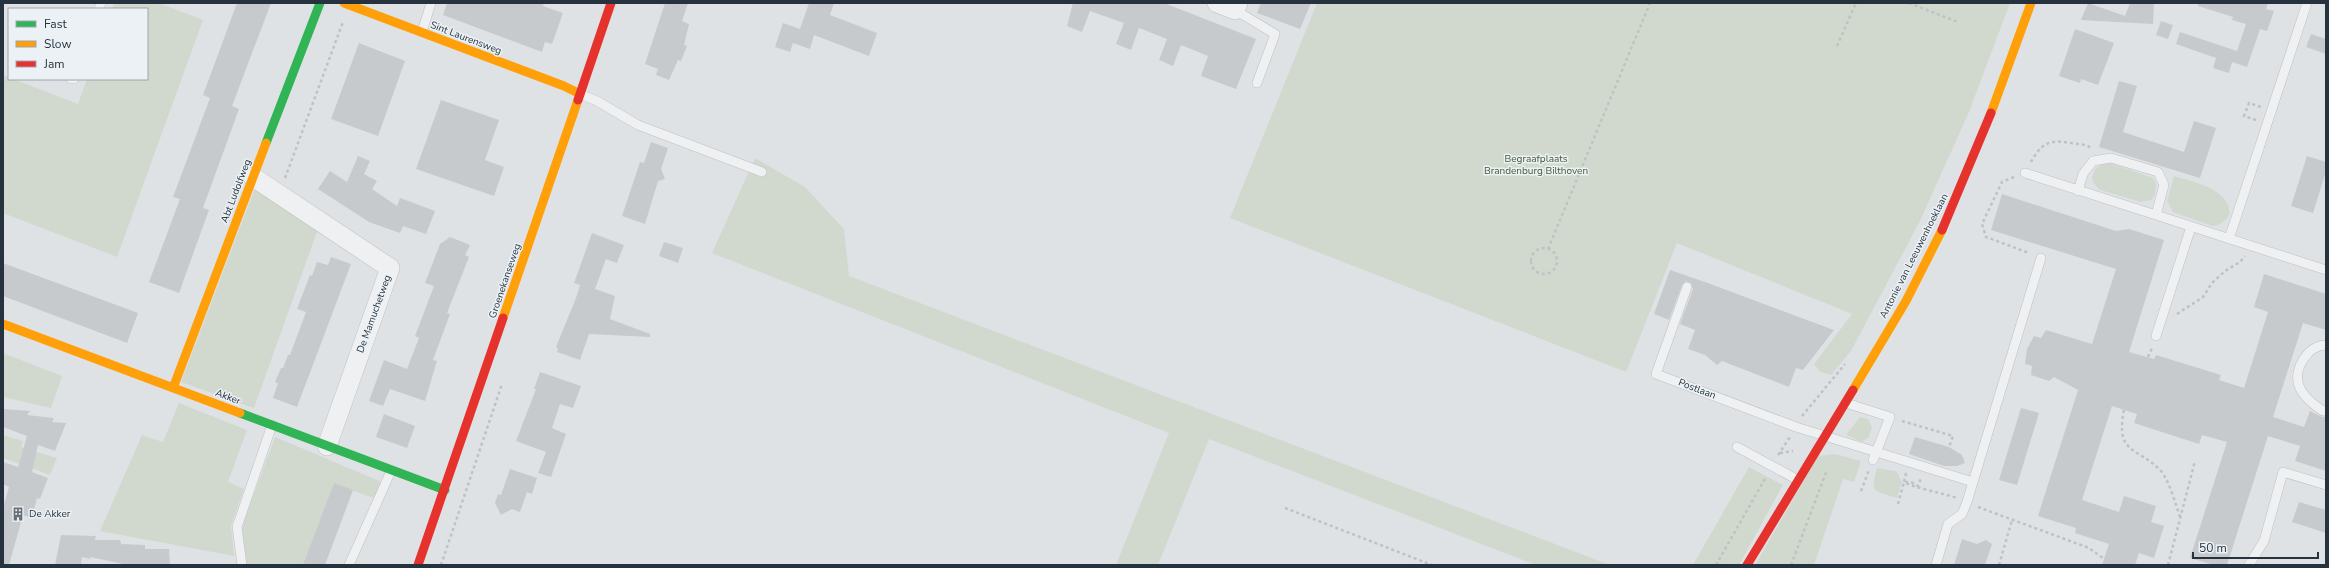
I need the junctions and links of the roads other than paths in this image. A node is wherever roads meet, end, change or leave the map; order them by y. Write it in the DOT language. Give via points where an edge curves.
graph roads {
  1 [pos="320,3"];
  2 [pos="431,3"];
  3 [pos="611,3"];
  4 [pos="1217,3"];
  5 [pos="2031,3"];
  6 [pos="2307,3"];
  7 [pos="346,4"];
  8 [pos="1236,6"];
  9 [pos="422,32"];
  10 [pos="1257,83"];
  11 [pos="580,94"];
  12 [pos="762,172"];
  13 [pos="2025,173"];
  14 [pos="254,177"];
  15 [pos="2078,191"];
  16 [pos="2156,215"];
  17 [pos="2191,227"];
  18 [pos="2229,239"];
  19 [pos="2041,258"];
  20 [pos="2326,270"];
  21 [pos="1687,287"];
  22 [pos="3,324"];
  23 [pos="2156,336"];
  24 [pos="2326,345"];
  25 [pos="173,388"];
  26 [pos="1844,403"];
  27 [pos="2326,410"];
  28 [pos="272,425"];
  29 [pos="1825,434"];
  30 [pos="327,446"];
  31 [pos="1737,447"];
  32 [pos="1875,456"];
  33 [pos="391,471"];
  34 [pos="1796,479"];
  35 [pos="1973,482"];
  36 [pos="2326,485"];
  37 [pos="445,490"];
  38 [pos="242,565"];
  39 [pos="349,565"];
  40 [pos="418,565"];
  41 [pos="1747,565"];
  42 [pos="1936,565"];
  43 [pos="2249,565"];
  1 -- 14 [label="street, Abt Ludolfweg"];
  2 -- 9 [label="lane"];
  3 -- 11 [label="street, Groenekanseweg"];
  4 -- 8 [label="street"];
  5 -- 26 [label="street, Antonie van Leeuwenhoeklaan" via="1994,107 1942,228 1906,300"];
  6 -- 18 [label="lane"];
  7 -- 9 [label="street, Sint Laurensweg"];
  8 -- 10 [label="lane" via="1275,34"];
  9 -- 11 [label="street, Sint Laurensweg"];
  11 -- 12 [label="lane" via="638,125"];
  11 -- 37 [label="street, Groenekanseweg"];
  13 -- 15 [label="lane"];
  14 -- 25 [label="street, Abt Ludolfweg"];
  14 -- 30 [label="street, De Mamuchetweg" via="390,268"];
  15 -- 16 [label="lane"];
  15 -- 16 [label="lane" via="2083,174 2093,161 2111,158 2158,172 2164,185"];
  16 -- 17 [label="lane"];
  17 -- 18 [label="lane"];
  17 -- 23 [label="lane"];
  18 -- 20 [label="lane"];
  19 -- 35 [label="lane"];
  21 -- 29 [label="lane, Postlaan" via="1656,374 1796,427"];
  22 -- 25 [label="street, Akker"];
  24 -- 27 [label="lane" via="2319,345 2306,355 2298,370 2299,386 2310,403 2322,411"];
  25 -- 28 [label="street, Akker"];
  26 -- 29 [label="street, Antonie van Leeuwenhoeklaan"];
  26 -- 32 [label="lane" via="1890,417"];
  28 -- 30 [label="street, Akker"];
  28 -- 38 [label="lane" via="237,527"];
  29 -- 32 [label="lane, Postlaan"];
  29 -- 34 [label="street, Antonie van Leeuwenhoeklaan"];
  30 -- 33 [label="street, Akker"];
  31 -- 34 [label="lane"];
  32 -- 35 [label="lane, Postlaan"];
  33 -- 37 [label="street, Akker"];
  33 -- 39 [label="lane"];
  34 -- 41 [label="street, Antonie van Leeuwenhoeklaan"];
  35 -- 42 [label="lane" via="1962,514 1948,524"];
  36 -- 43 [label="lane" via="2284,472 2264,541"];
  37 -- 40 [label="street, Groenekanseweg"];
}
